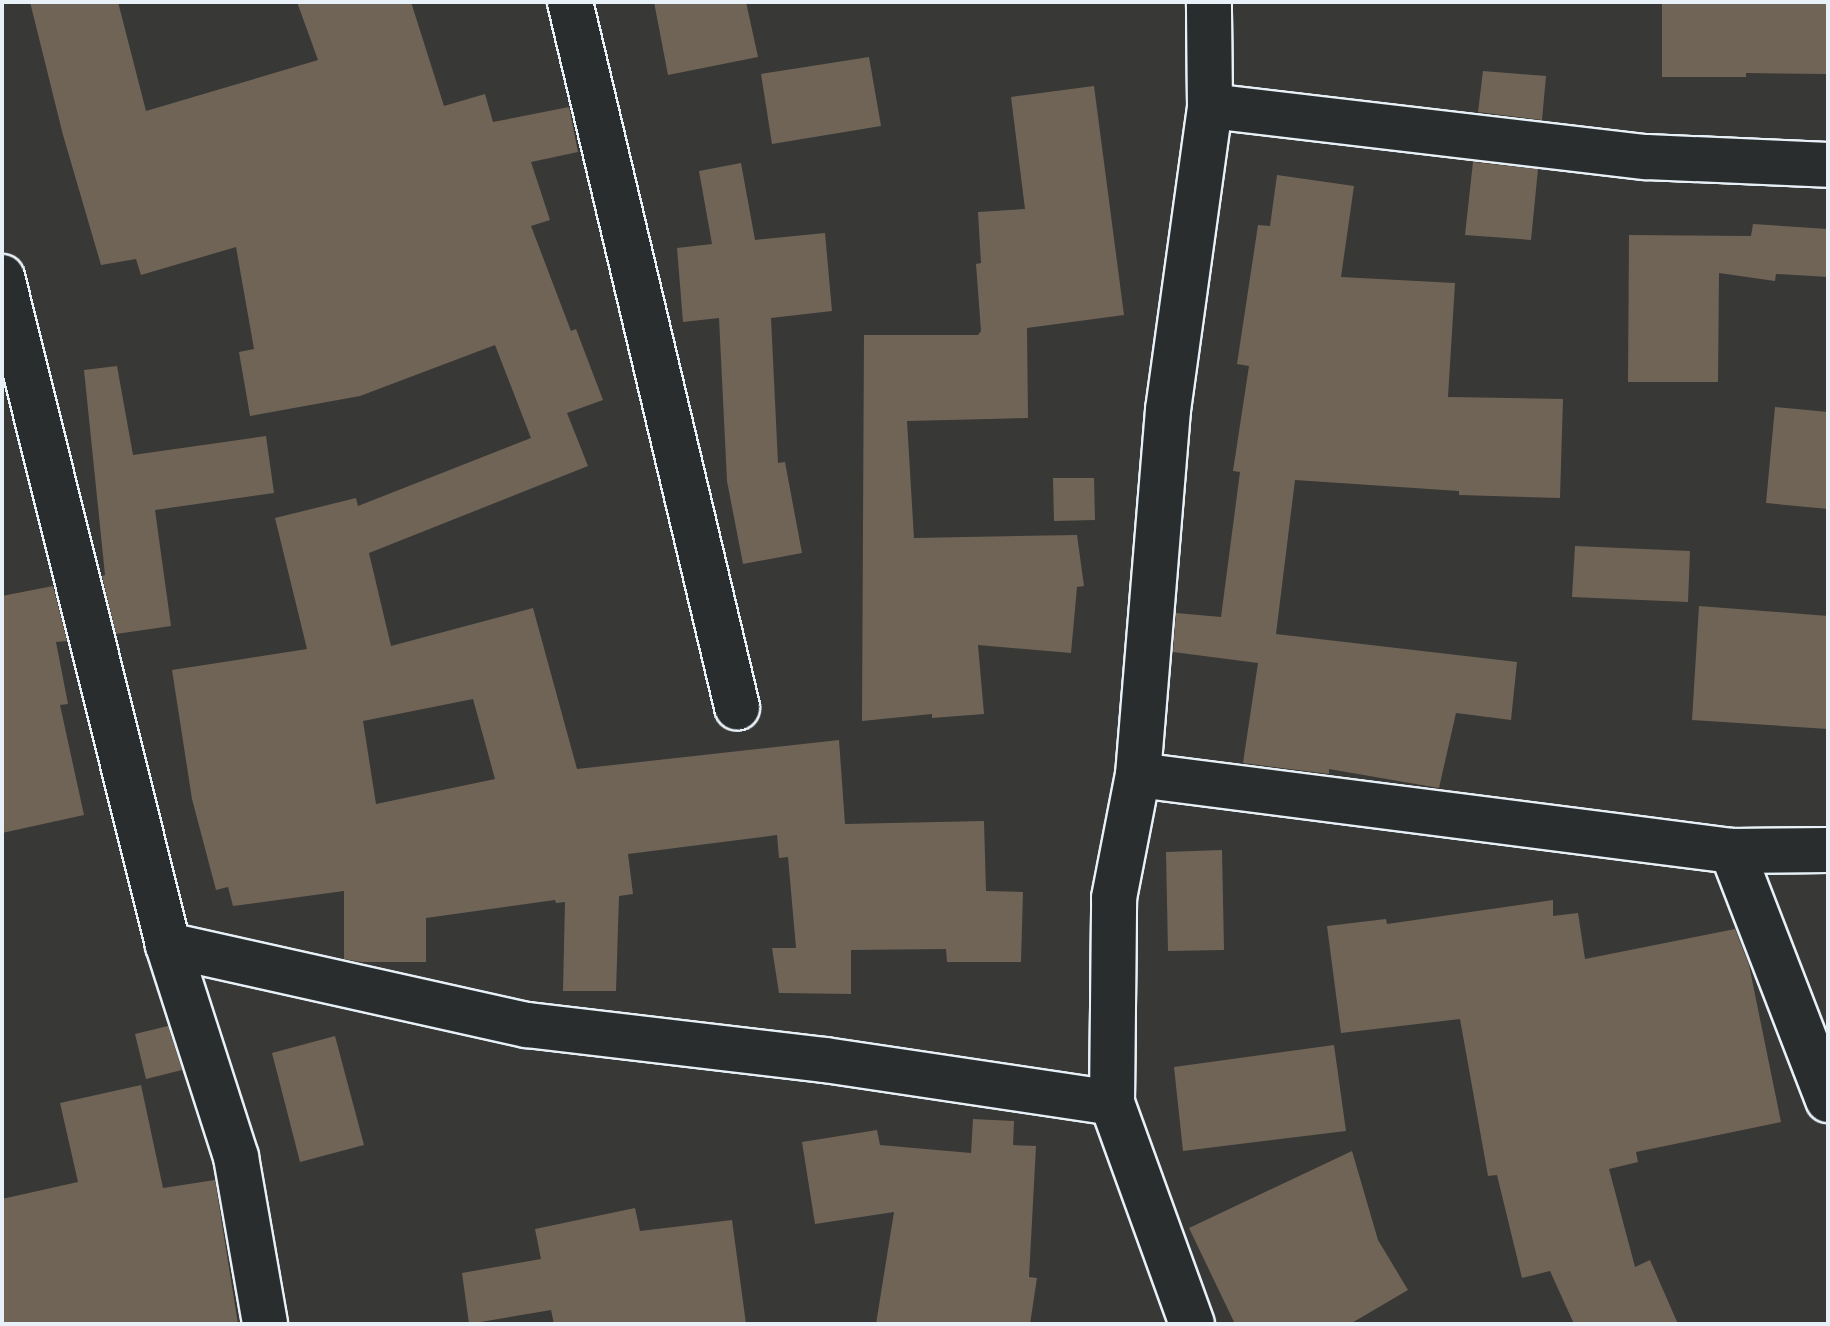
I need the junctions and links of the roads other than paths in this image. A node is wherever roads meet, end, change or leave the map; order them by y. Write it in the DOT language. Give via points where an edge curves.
graph roads {
  1 [pos="570,2"];
  2 [pos="1209,2"];
  3 [pos="1210,106"];
  4 [pos="1828,165"];
  5 [pos="2,277"];
  6 [pos="737,707"];
  7 [pos="1138,775"];
  8 [pos="1828,850"];
  9 [pos="1732,851"];
  10 [pos="168,945"];
  11 [pos="1828,1100"];
  12 [pos="1112,1103"];
  13 [pos="265,1324"];
  14 [pos="1192,1324"];
  1 -- 6 [label="street"];
  2 -- 3 [label="street"];
  3 -- 4 [label="street" via="1647,157"];
  3 -- 7 [label="street" via="1168,410"];
  5 -- 10 [label="street"];
  7 -- 9 [label="street"];
  7 -- 12 [label="street" via="1114,898"];
  8 -- 9 [label="street"];
  9 -- 11 [label="street"];
  10 -- 12 [label="street" via="527,1025 825,1060"];
  10 -- 13 [label="street" via="236,1157"];
  12 -- 14 [label="street"];
}
